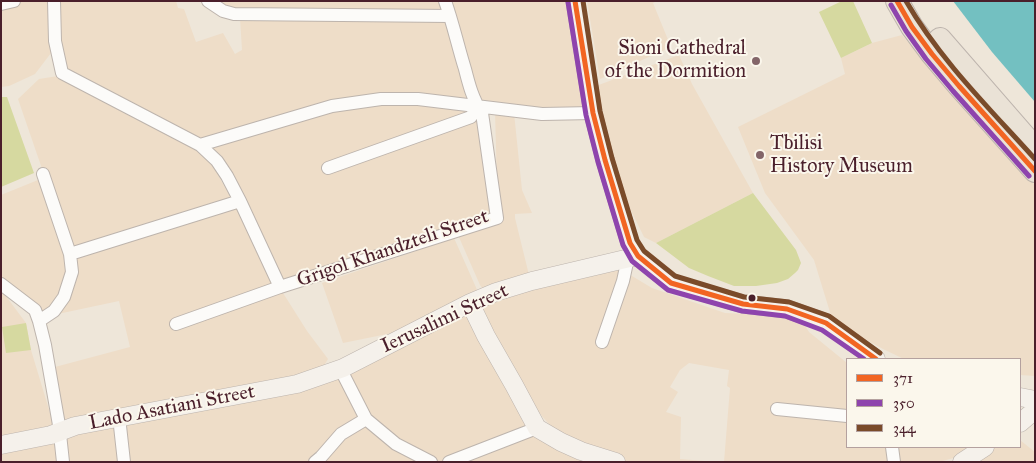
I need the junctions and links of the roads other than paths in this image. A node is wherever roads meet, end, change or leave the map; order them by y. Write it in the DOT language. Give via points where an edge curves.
graph roads {
  1 [pos="14,1"];
  2 [pos="54,1"];
  3 [pos="208,1"];
  4 [pos="445,1"];
  5 [pos="575,1"];
  6 [pos="897,1"];
  7 [pos="914,1"];
  8 [pos="1,4"];
  9 [pos="293,8"];
  10 [pos="450,16"];
  11 [pos="477,106"];
  12 [pos="593,113"];
  13 [pos="200,145"];
  14 [pos="1035,148"];
  15 [pos="328,168"];
  16 [pos="1035,171"];
  17 [pos="43,174"];
  18 [pos="240,201"];
  19 [pos="70,254"];
  20 [pos="633,257"];
  21 [pos="1,284"];
  22 [pos="280,287"];
  23 [pos="470,303"];
  24 [pos="39,321"];
  25 [pos="176,324"];
  26 [pos="602,342"];
  27 [pos="875,358"];
  28 [pos="343,368"];
  29 [pos="1021,397"];
  30 [pos="1035,400"];
  31 [pos="777,409"];
  32 [pos="1035,410"];
  33 [pos="846,416"];
  34 [pos="120,418"];
  35 [pos="366,419"];
  36 [pos="1021,423"];
  37 [pos="537,428"];
  38 [pos="60,432"];
  39 [pos="1,446"];
  40 [pos="892,448"];
  41 [pos="983,448"];
  42 [pos="319,460"];
  43 [pos="63,462"];
  44 [pos="124,462"];
  45 [pos="431,462"];
  46 [pos="449,462"];
  47 [pos="616,462"];
  48 [pos="894,462"];
  49 [pos="962,462"];
  1 -- 8 [label="street"];
  2 -- 13 [label="street" via="55,41 62,73"];
  3 -- 9 [label="street" via="223,12 234,14"];
  4 -- 10 [label="street, Grigol Khandzteli Street"];
  5 -- 12 [label="street"];
  6 -- 16 [label="highway" via="932,54"];
  7 -- 14 [label="highway" via="944,45"];
  9 -- 10 [label="street"];
  10 -- 11 [label="street, Grigol Khandzteli Street"];
  11 -- 12 [label="street" via="542,114"];
  11 -- 13 [label="street" via="418,99 362,101 332,106"];
  11 -- 15 [label="street" via="471,117"];
  11 -- 22 [label="street, Grigol Khandzteli Street" via="482,113 496,218"];
  12 -- 20 [label="street"];
  13 -- 18 [label="street" via="227,176"];
  17 -- 19 [label="street"];
  18 -- 19 [label="street"];
  18 -- 22 [label="street"];
  19 -- 24 [label="street" via="72,272 64,297 54,311"];
  20 -- 23 [label="street, Ierusalimi Street" via="514,286"];
  20 -- 26 [label="street"];
  20 -- 27 [label="street" via="671,283 743,304 787,309 826,323"];
  21 -- 24 [label="street" via="35,310"];
  22 -- 25 [label="street"];
  23 -- 28 [label="street, Ierusalimi Street"];
  23 -- 37 [label="street"];
  24 -- 38 [label="street"];
  28 -- 34 [label="street, Lado Asatiani Street" via="297,384"];
  28 -- 35 [label="street" via="342,374"];
  29 -- 30 [label="street"];
  31 -- 33 [label="street"];
  32 -- 36 [label="street"];
  34 -- 38 [label="street, Lado Asatiani Street"];
  34 -- 44 [label="street"];
  35 -- 42 [label="street" via="341,434"];
  35 -- 45 [label="street" via="396,444"];
  37 -- 46 [label="street"];
  37 -- 47 [label="street" via="581,451"];
  38 -- 39 [label="street, Lado Asatiani Street"];
  38 -- 43 [label="street"];
  40 -- 48 [label="street"];
  41 -- 49 [label="street"];
}
